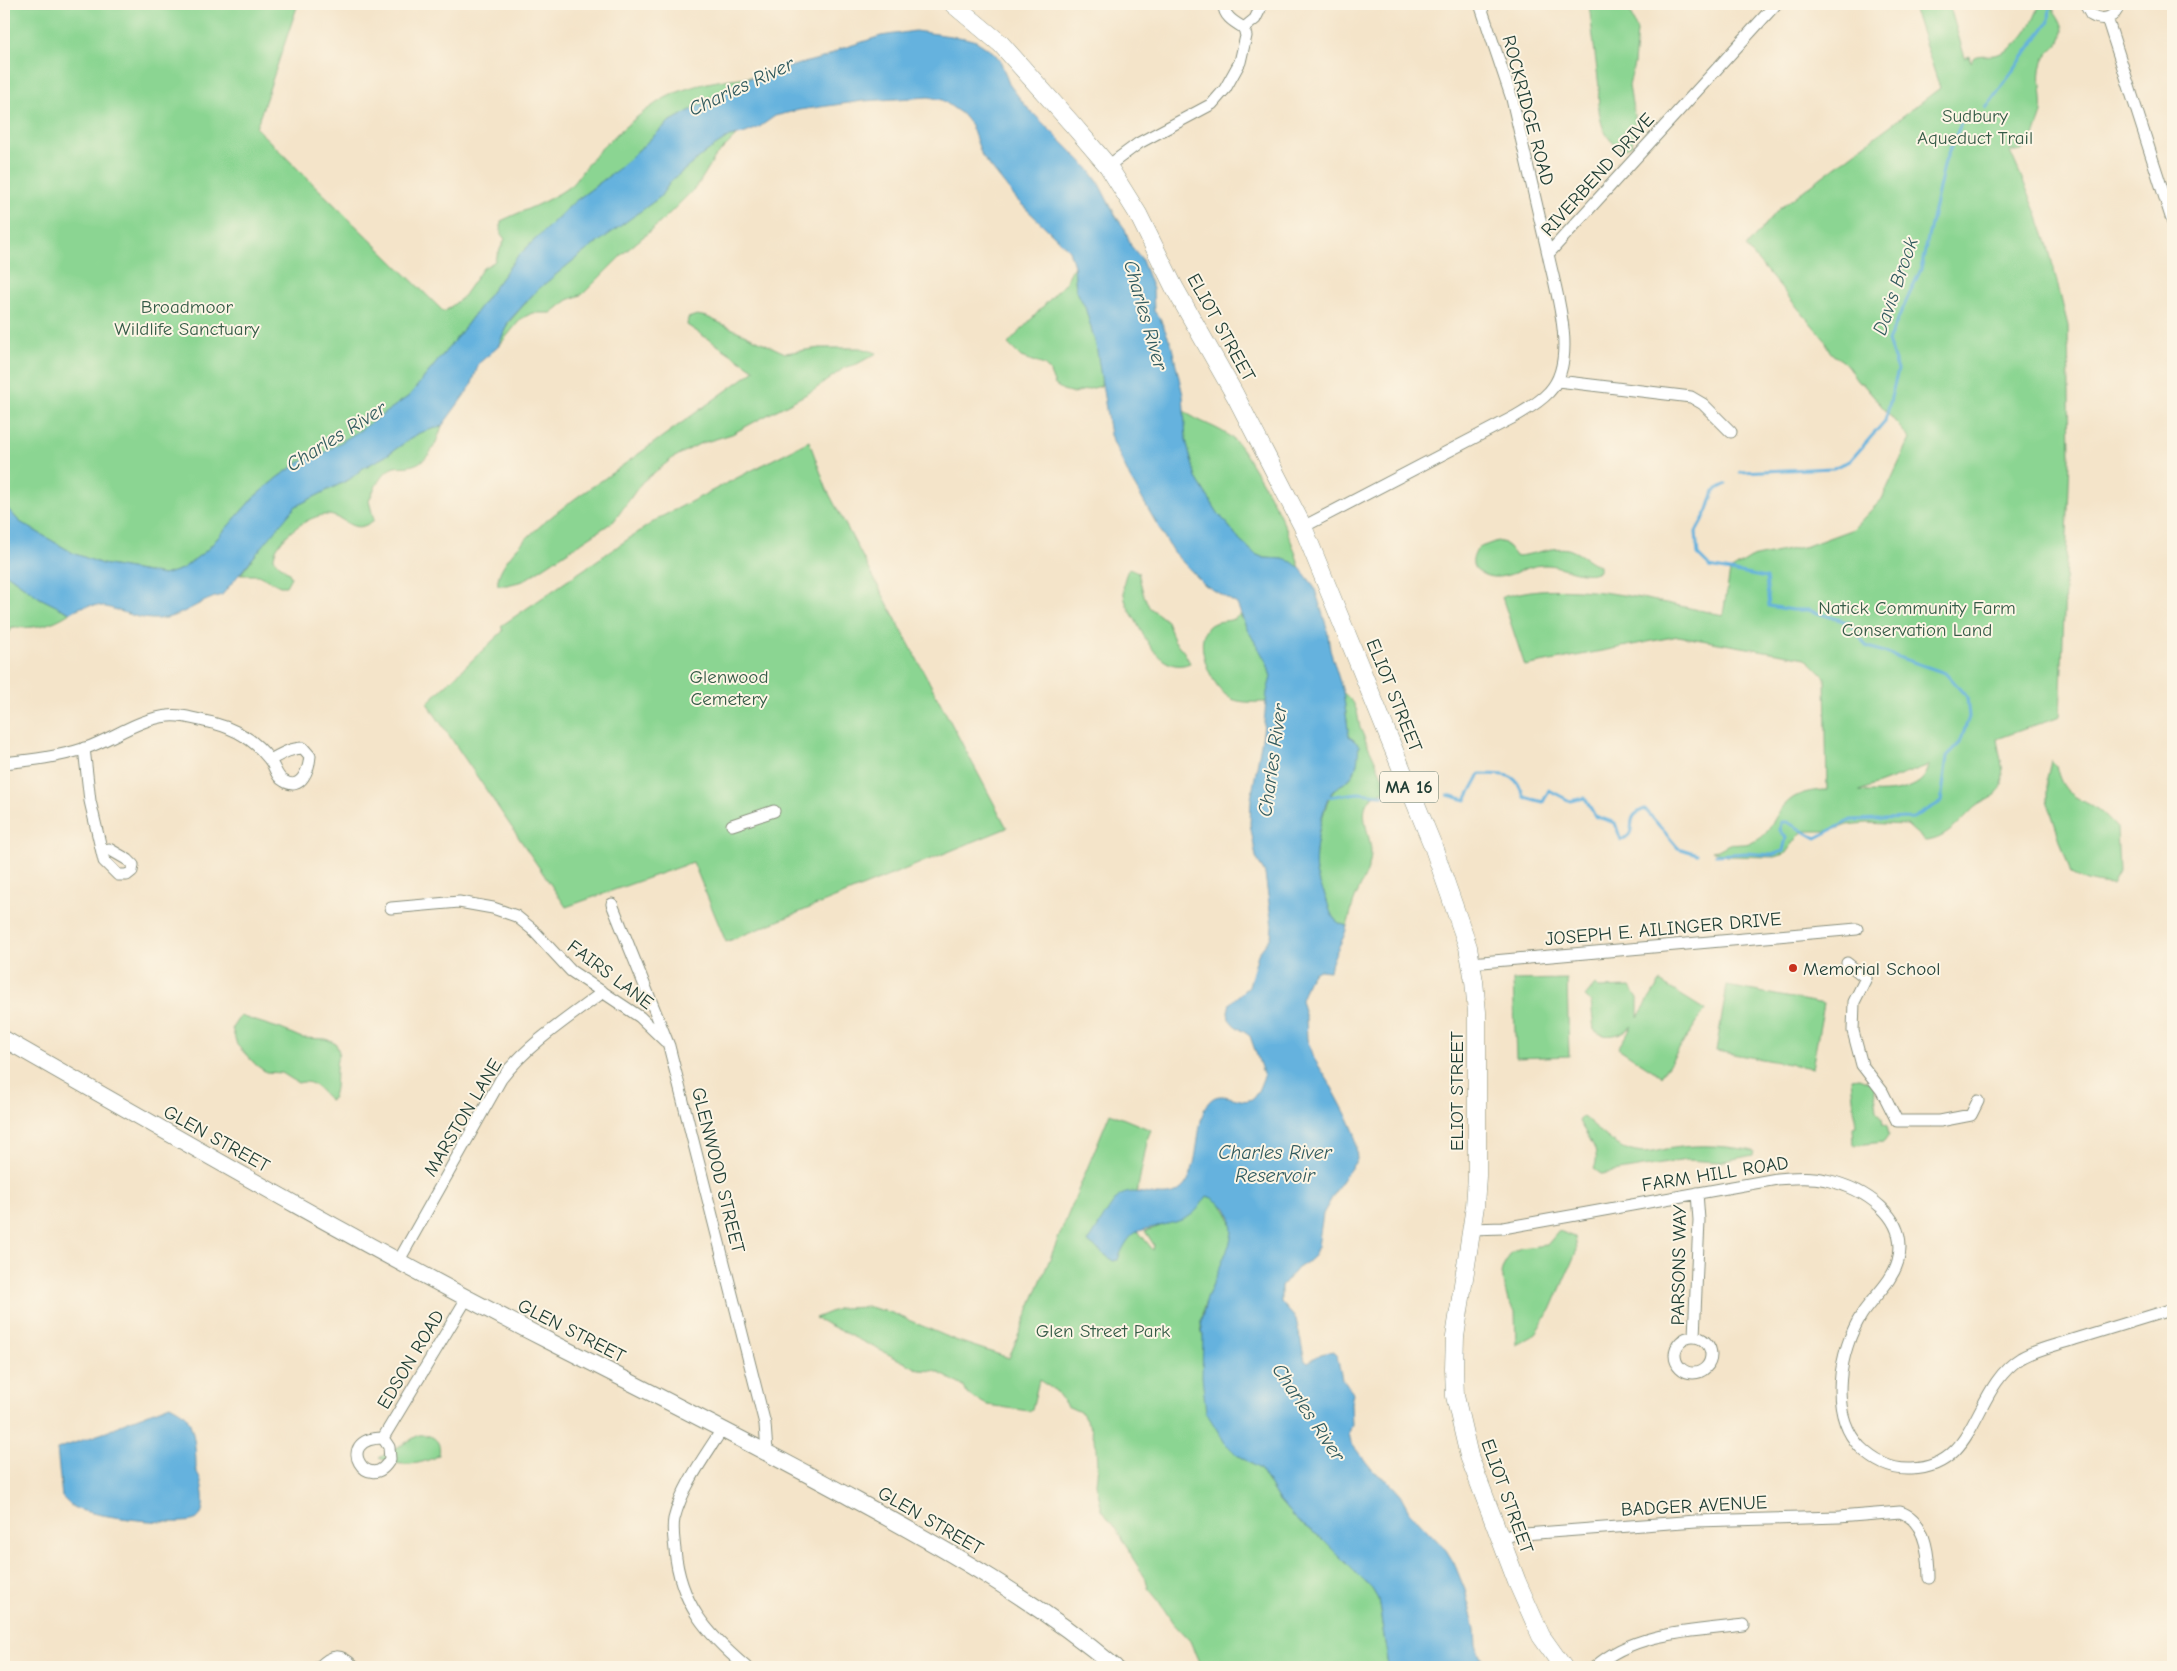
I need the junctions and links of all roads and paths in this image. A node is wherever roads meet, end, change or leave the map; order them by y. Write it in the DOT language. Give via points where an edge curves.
graph roads {
  1 [pos="953,4"];
  2 [pos="1224,4"];
  3 [pos="1259,4"];
  4 [pos="1480,4"];
  5 [pos="2085,4"];
  6 [pos="2119,4"];
  7 [pos="1770,6"];
  8 [pos="2107,18"];
  9 [pos="1244,28"];
  10 [pos="1108,166"];
  11 [pos="2169,193"];
  12 [pos="2173,223"];
  13 [pos="1548,254"];
  14 [pos="1558,381"];
  15 [pos="1731,432"];
  16 [pos="1303,527"];
  17 [pos="84,748"];
  18 [pos="270,760"];
  19 [pos="4,763"];
  20 [pos="774,811"];
  21 [pos="732,825"];
  22 [pos="102,851"];
  23 [pos="612,904"];
  24 [pos="391,908"];
  25 [pos="1857,929"];
  26 [pos="1471,963"];
  27 [pos="1847,963"];
  28 [pos="603,992"];
  29 [pos="4,1039"];
  30 [pos="669,1046"];
  31 [pos="1978,1101"];
  32 [pos="1696,1193"];
  33 [pos="1472,1229"];
  34 [pos="398,1262"];
  35 [pos="467,1298"];
  36 [pos="2173,1310"];
  37 [pos="1694,1337"];
  38 [pos="722,1428"];
  39 [pos="383,1438"];
  40 [pos="767,1452"];
  41 [pos="1500,1539"];
  42 [pos="1929,1578"];
  43 [pos="1744,1625"];
  44 [pos="319,1667"];
  45 [pos="354,1667"];
  46 [pos="746,1667"];
  47 [pos="1115,1667"];
  48 [pos="1563,1667"];
  49 [pos="1595,1667"];
  1 -- 10 [label="main road, ELIOT STREET / MA 16" via="1001,44"];
  2 -- 9 [label="street" via="1227,15"];
  3 -- 9 [label="street" via="1255,19"];
  4 -- 13 [label="street, ROCKRIDGE ROAD" via="1512,99"];
  5 -- 8 [label="street" via="2091,15"];
  6 -- 8 [label="street"];
  7 -- 13 [label="street, RIVERBEND DRIVE"];
  8 -- 11 [label="street"];
  9 -- 10 [label="street" via="1246,36 1240,62 1212,104 1140,143"];
  10 -- 16 [label="main road, ELIOT STREET / MA 16" via="1138,214"];
  11 -- 12 [label="street"];
  13 -- 14 [label="street, RIVERBEND DRIVE" via="1562,322 1564,353"];
  14 -- 15 [label="street" via="1691,397 1703,404"];
  14 -- 16 [label="street, RIVERBEND DRIVE" via="1537,403 1514,417"];
  16 -- 26 [label="main road, ELIOT STREET / MA 16" via="1433,846 1460,920"];
  17 -- 18 [label="street" via="131,726 168,716 181,716 225,726 243,735"];
  17 -- 19 [label="street" via="43,759"];
  17 -- 22 [label="street" via="90,801"];
  20 -- 21 [label="street"];
  23 -- 30 [label="street, GLENWOOD STREET"];
  24 -- 28 [label="street, FAIRS LANE" via="459,902 516,916 571,971"];
  25 -- 26 [label="street, JOSEPH E. AILINGER DRIVE"];
  26 -- 33 [label="main road, ELIOT STREET / MA 16" via="1476,995 1478,1090 1478,1176"];
  27 -- 31 [label="street" via="1866,978 1854,1002 1853,1031 1862,1065 1882,1091 1897,1121 1940,1121 1970,1115"];
  28 -- 30 [label="street, FAIRS LANE" via="640,1017"];
  28 -- 34 [label="street, MARSTON LANE" via="533,1044 501,1079"];
  29 -- 34 [label="street, GLEN STREET"];
  30 -- 40 [label="street, GLENWOOD STREET" via="765,1424"];
  32 -- 33 [label="street, FARM HILL ROAD" via="1503,1228"];
  32 -- 36 [label="street, FARM HILL ROAD" via="1776,1179 1825,1179 1855,1190 1890,1216 1898,1233 1898,1261 1891,1277 1854,1330 1844,1358 1841,1392 1845,1421 1859,1446 1878,1460 1898,1468 1919,1469 1952,1455 1966,1439 1998,1378 2022,1358"];
  32 -- 37 [label="street, PARSONS WAY" via="1699,1220"];
  33 -- 41 [label="main road, ELIOT STREET / MA 16" via="1456,1337 1454,1390 1467,1448"];
  34 -- 35 [label="street, GLEN STREET"];
  35 -- 38 [label="street, GLEN STREET"];
  35 -- 39 [label="street, EDSON ROAD"];
  38 -- 40 [label="street, GLEN STREET"];
  38 -- 46 [label="street" via="678,1506 674,1521 676,1563 694,1613 722,1646"];
  40 -- 47 [label="street, GLEN STREET" via="973,1566 1024,1599"];
  41 -- 42 [label="street, BADGER AVENUE" via="1512,1535 1696,1521 1839,1517 1891,1512 1906,1514 1918,1526 1928,1560"];
  41 -- 48 [label="main road, ELIOT STREET / MA 16" via="1541,1636"];
  43 -- 49 [label="street" via="1644,1641 1616,1652"];
  44 -- 45 [label="street" via="337,1656 346,1658"];
}
